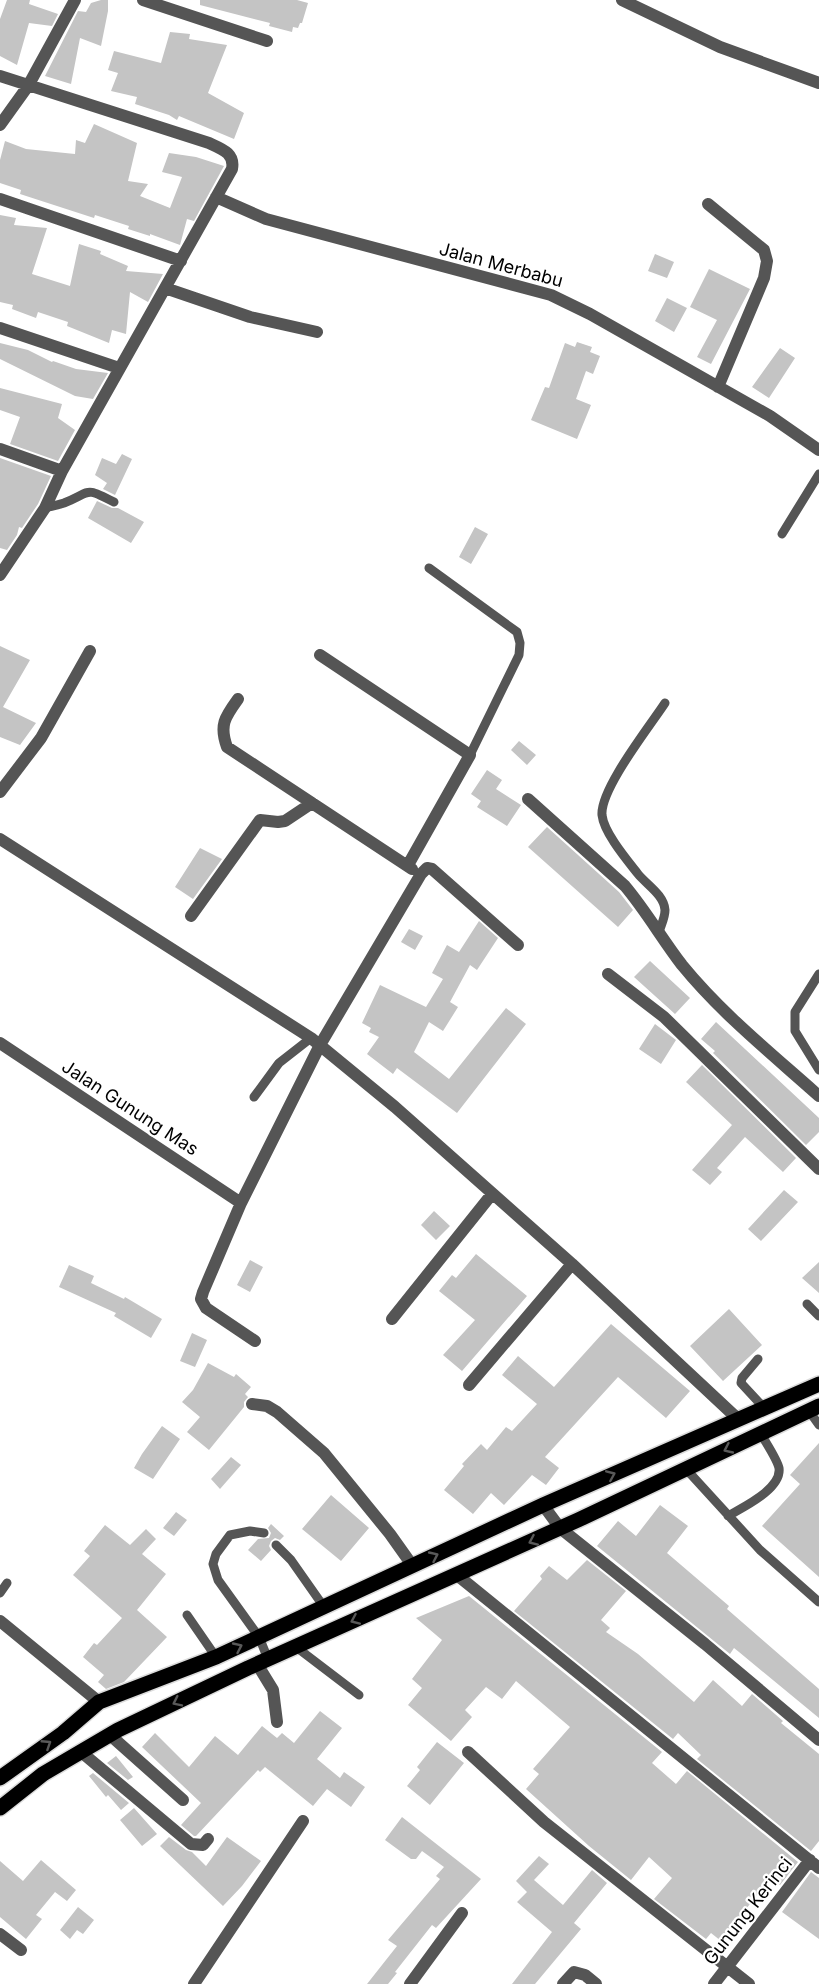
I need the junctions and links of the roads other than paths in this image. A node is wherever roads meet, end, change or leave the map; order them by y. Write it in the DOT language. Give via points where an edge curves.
graph roads {
  1 [pos="75,0"];
  2 [pos="143,0"];
  3 [pos="622,0"];
  4 [pos="267,41"];
  5 [pos="0,76"];
  6 [pos="819,83"];
  7 [pos="28,86"];
  8 [pos="0,125"];
  9 [pos="216,197"];
  10 [pos="0,200"];
  11 [pos="708,204"];
  12 [pos="181,261"];
  13 [pos="165,288"];
  14 [pos="0,328"];
  15 [pos="317,332"];
  16 [pos="119,368"];
  17 [pos="718,387"];
  18 [pos="0,449"];
  19 [pos="819,450"];
  20 [pos="62,471"];
  21 [pos="819,474"];
  22 [pos="114,502"];
  23 [pos="45,508"];
  24 [pos="782,534"];
  25 [pos="429,568"];
  26 [pos="0,575"];
  27 [pos="90,651"];
  28 [pos="320,655"];
  29 [pos="238,699"];
  30 [pos="665,703"];
  31 [pos="470,755"];
  32 [pos="0,792"];
  33 [pos="528,799"];
  34 [pos="312,803"];
  35 [pos="0,839"];
  36 [pos="408,866"];
  37 [pos="421,874"];
  38 [pos="191,916"];
  39 [pos="659,932"];
  40 [pos="518,945"];
  41 [pos="608,974"];
  42 [pos="819,974"];
  43 [pos="315,1042"];
  44 [pos="0,1043"];
  45 [pos="819,1070"];
  46 [pos="819,1096"];
  47 [pos="254,1097"];
  48 [pos="819,1169"];
  49 [pos="492,1194"];
  50 [pos="241,1203"];
  51 [pos="572,1264"];
  52 [pos="807,1304"];
  53 [pos="819,1316"];
  54 [pos="392,1319"];
  55 [pos="255,1341"];
  56 [pos="758,1359"];
  57 [pos="819,1384"];
  58 [pos="469,1385"];
  59 [pos="782,1401"];
  60 [pos="252,1404"];
  61 [pos="814,1408"];
  62 [pos="765,1409"];
  63 [pos="791,1419"];
  64 [pos="739,1420"];
  65 [pos="819,1425"];
  66 [pos="761,1434"];
  67 [pos="686,1469"];
  68 [pos="543,1505"];
  69 [pos="729,1516"];
  70 [pos="560,1528"];
  71 [pos="264,1533"];
  72 [pos="276,1545"];
  73 [pos="412,1566"];
  74 [pos="457,1575"];
  75 [pos="7,1583"];
  76 [pos="0,1593"];
  77 [pos="819,1602"];
  78 [pos="324,1607"];
  79 [pos="187,1615"];
  80 [pos="0,1621"];
  81 [pos="259,1637"];
  82 [pos="296,1647"];
  83 [pos="216,1657"];
  84 [pos="263,1661"];
  85 [pos="359,1695"];
  86 [pos="99,1702"];
  87 [pos="277,1722"];
  88 [pos="110,1735"];
  89 [pos="819,1740"];
  90 [pos="80,1751"];
  91 [pos="468,1752"];
  92 [pos="0,1778"];
  93 [pos="183,1800"];
  94 [pos="0,1808"];
  95 [pos="303,1821"];
  96 [pos="208,1839"];
  97 [pos="815,1864"];
  98 [pos="462,1913"];
  99 [pos="0,1934"];
  100 [pos="21,1950"];
  101 [pos="727,1966"];
  102 [pos="194,1984"];
  103 [pos="410,1984"];
  104 [pos="563,1984"];
  105 [pos="596,1984"];
  106 [pos="714,1984"];
  107 [pos="749,1984"];
  1 -- 7 [label="street"];
  2 -- 4 [label="street"];
  3 -- 6 [label="street" via="720,47"];
  5 -- 7 [label="street"];
  7 -- 8 [label="street"];
  7 -- 9 [label="street" via="224,150 232,158 232,169"];
  9 -- 12 [label="street"];
  9 -- 17 [label="street, Jalan Merbabu" via="266,219 551,295"];
  10 -- 12 [label="street"];
  11 -- 17 [label="street" via="764,250 767,261 764,278"];
  12 -- 13 [label="street"];
  13 -- 15 [label="street" via="250,317"];
  13 -- 16 [label="street"];
  14 -- 16 [label="street"];
  16 -- 20 [label="street"];
  17 -- 19 [label="street, Jalan Merbabu"];
  18 -- 20 [label="street"];
  20 -- 23 [label="street"];
  21 -- 24 [label="lane"];
  22 -- 23 [label="lane" via="88,491"];
  23 -- 26 [label="street"];
  25 -- 31 [label="lane" via="518,632 519,656"];
  27 -- 32 [label="street" via="41,738"];
  28 -- 31 [label="street"];
  29 -- 34 [label="street" via="223,724 226,747"];
  30 -- 39 [label="lane" via="618,774 602,814 606,830 665,908"];
  31 -- 36 [label="street"];
  33 -- 39 [label="street" via="625,886"];
  34 -- 36 [label="street"];
  34 -- 38 [label="street" via="285,820 260,820"];
  35 -- 43 [label="street"];
  36 -- 37 [label="street"];
  37 -- 40 [label="street" via="432,869"];
  37 -- 43 [label="street"];
  39 -- 46 [label="street" via="682,965 736,1023"];
  41 -- 48 [label="street" via="678,1030"];
  42 -- 45 [label="lane" via="795,1012 795,1031"];
  43 -- 47 [label="lane" via="279,1063"];
  43 -- 49 [label="street"];
  43 -- 50 [label="street"];
  44 -- 50 [label="street, Jalan Gunung Mas"];
  49 -- 51 [label="street"];
  49 -- 54 [label="street"];
  50 -- 55 [label="street" via="201,1299 206,1308"];
  51 -- 58 [label="street"];
  51 -- 64 [label="street"];
  52 -- 53 [label="lane"];
  56 -- 62 [label="lane" via="741,1383"];
  57 -- 59 [label="main road"];
  59 -- 62 [label="main road"];
  59 -- 63 [label="main road"];
  60 -- 73 [label="street" via="277,1412 324,1453"];
  61 -- 63 [label="main road"];
  61 -- 65 [label="lane"];
  62 -- 64 [label="main road"];
  63 -- 66 [label="main road"];
  68 -- 64 [label="main road, one-way"];
  66 -- 67 [label="main road, one-way"];
  66 -- 69 [label="lane" via="779,1469 776,1480 771,1489"];
  67 -- 69 [label="lane"];
  67 -- 70 [label="main road"];
  68 -- 70 [label="street"];
  73 -- 68 [label="main road, one-way"];
  69 -- 77 [label="lane" via="760,1550"];
  70 -- 74 [label="main road, one-way"];
  70 -- 89 [label="street"];
  71 -- 81 [label="lane" via="230,1535 213,1564 218,1580"];
  72 -- 78 [label="lane"];
  73 -- 78 [label="main road"];
  74 -- 82 [label="main road, one-way"];
  74 -- 97 [label="street"];
  75 -- 76 [label="lane"];
  78 -- 81 [label="main road"];
  79 -- 83 [label="lane"];
  80 -- 86 [label="street"];
  83 -- 81 [label="main road, one-way"];
  81 -- 84 [label="lane"];
  82 -- 84 [label="main road"];
  82 -- 85 [label="lane"];
  83 -- 86 [label="main road"];
  84 -- 87 [label="street" via="273,1690"];
  84 -- 88 [label="main road, one-way"];
  92 -- 86 [label="main road, one-way"];
  88 -- 90 [label="main road"];
  88 -- 93 [label="street"];
  90 -- 94 [label="main road"];
  90 -- 96 [label="street" via="191,1844 203,1845"];
  91 -- 101 [label="street" via="544,1822"];
  95 -- 102 [label="street"];
  97 -- 101 [label="street, Gunung Kerinci"];
  98 -- 103 [label="street"];
  99 -- 100 [label="street"];
  101 -- 106 [label="street, Gunung Kerinci"];
  101 -- 107 [label="street"];
  104 -- 105 [label="street" via="574,1972"];
}
